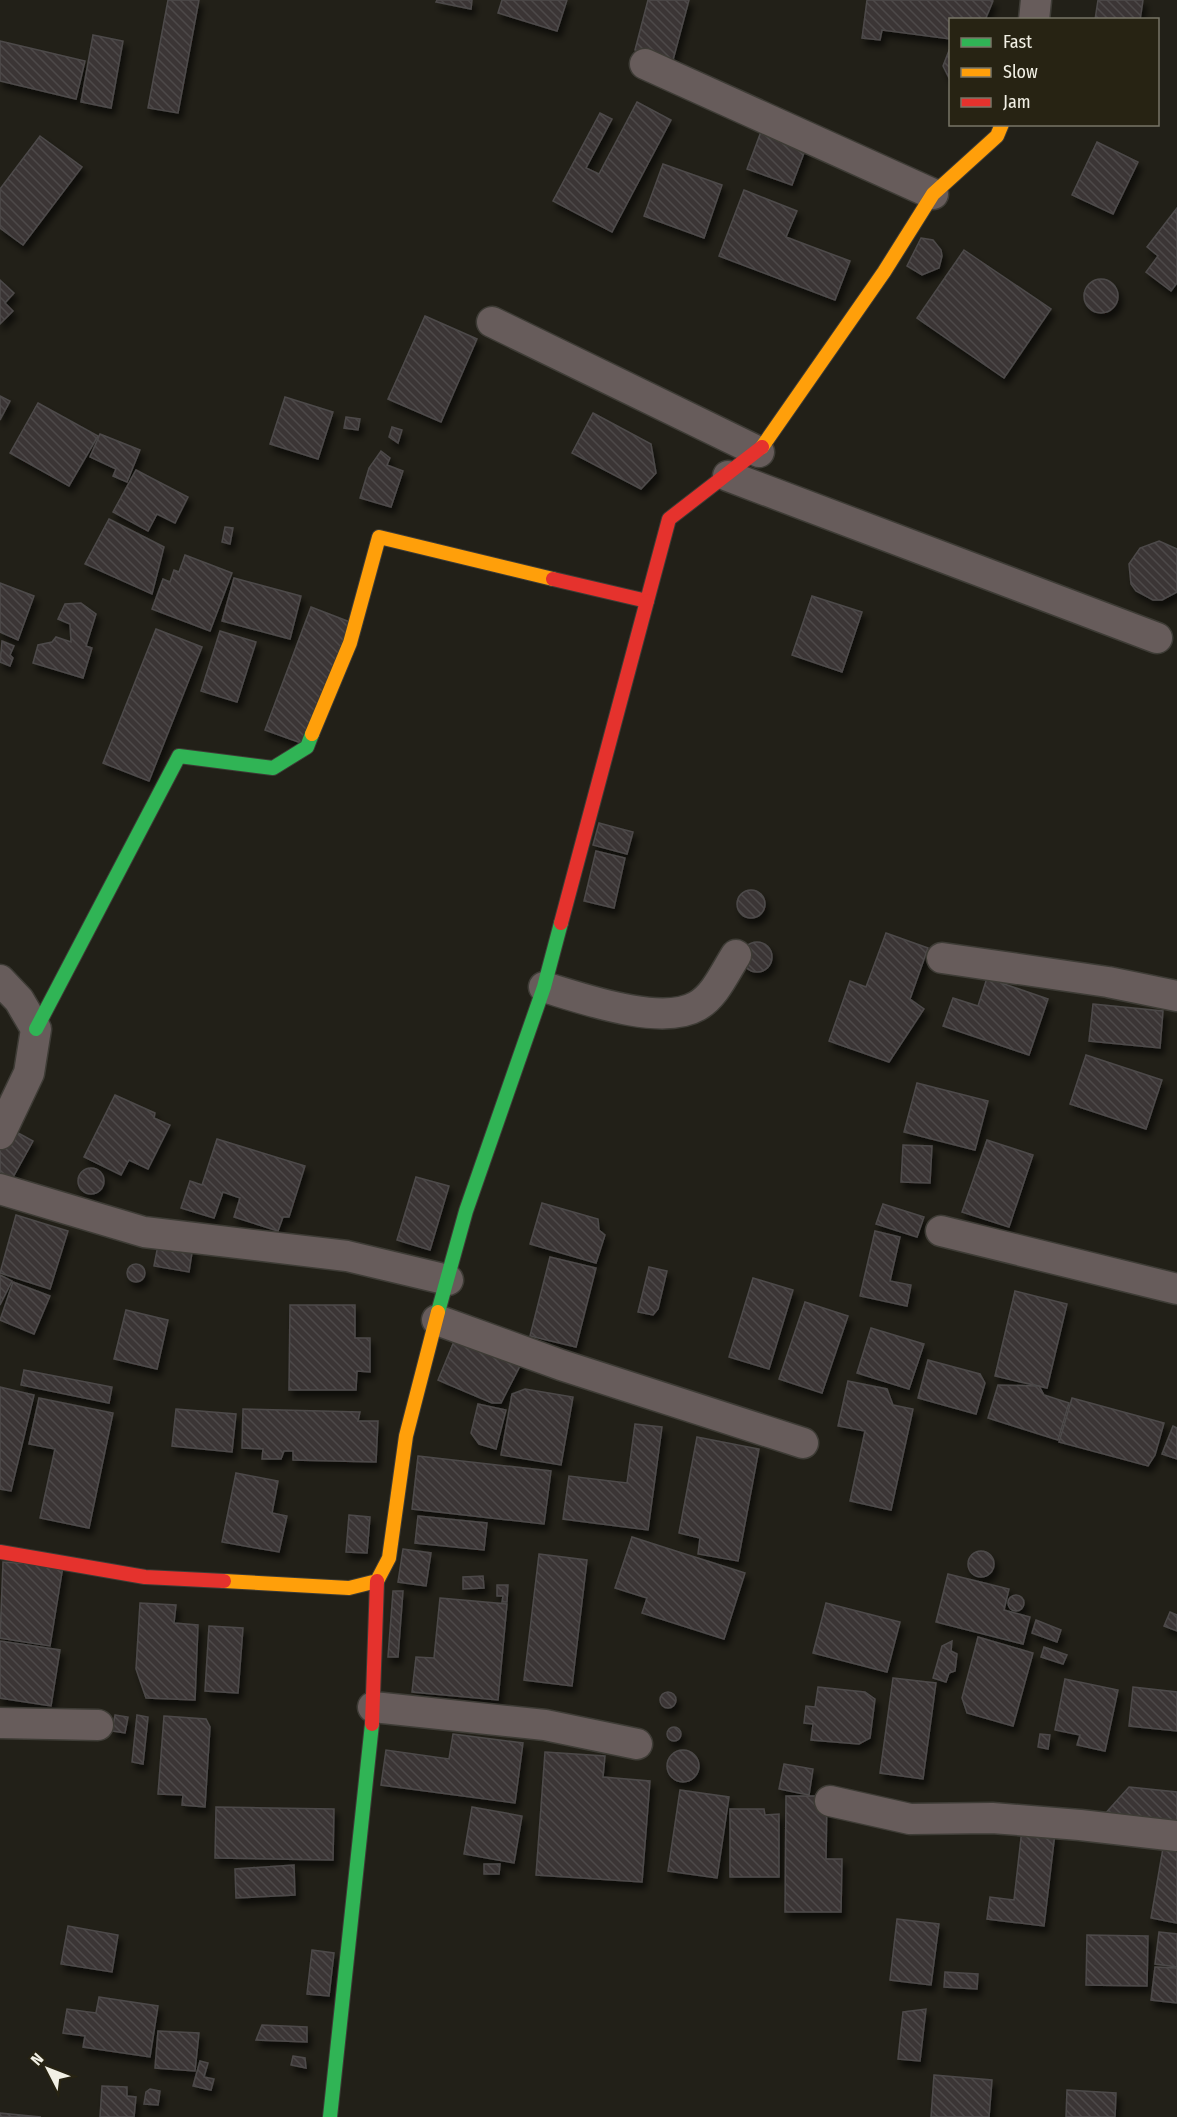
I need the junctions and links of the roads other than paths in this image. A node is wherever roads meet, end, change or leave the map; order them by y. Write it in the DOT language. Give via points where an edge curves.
graph roads {
  1 [pos="1036,0"];
  2 [pos="1034,18"];
  3 [pos="645,64"];
  4 [pos="1001,126"];
  5 [pos="933,194"];
  6 [pos="492,322"];
  7 [pos="759,452"];
  8 [pos="728,476"];
  9 [pos="646,601"];
  10 [pos="1157,638"];
  11 [pos="736,955"];
  12 [pos="942,958"];
  13 [pos="0,980"];
  14 [pos="544,987"];
  15 [pos="1177,996"];
  16 [pos="36,1029"];
  17 [pos="0,1134"];
  18 [pos="0,1189"];
  19 [pos="941,1231"];
  20 [pos="448,1280"];
  21 [pos="1177,1289"];
  22 [pos="437,1320"];
  23 [pos="803,1443"];
  24 [pos="0,1552"];
  25 [pos="377,1581"];
  26 [pos="373,1707"];
  27 [pos="0,1723"];
  28 [pos="98,1725"];
  29 [pos="637,1743"];
  30 [pos="830,1801"];
  31 [pos="1177,1836"];
  32 [pos="330,2117"];
  1 -- 2 [label="street"];
  3 -- 5 [label="street"];
  4 -- 5 [label="street" via="997,136"];
  5 -- 7 [label="street"];
  6 -- 7 [label="street"];
  7 -- 8 [label="street"];
  8 -- 9 [label="street" via="669,519"];
  8 -- 10 [label="street"];
  9 -- 14 [label="street"];
  9 -- 16 [label="street" via="379,537 350,643 307,747 273,768 178,756"];
  11 -- 14 [label="street" via="715,989 696,1007 664,1014 618,1008"];
  12 -- 15 [label="street"];
  13 -- 16 [label="street" via="19,1000"];
  14 -- 20 [label="street" via="472,1191"];
  16 -- 17 [label="street" via="29,1073"];
  18 -- 20 [label="street" via="144,1232 347,1256"];
  19 -- 21 [label="street"];
  20 -- 22 [label="street"];
  22 -- 23 [label="street" via="561,1365"];
  22 -- 25 [label="street" via="406,1436 390,1558"];
  24 -- 25 [label="street" via="145,1577 349,1588"];
  25 -- 26 [label="street"];
  26 -- 29 [label="street" via="545,1725"];
  26 -- 32 [label="street"];
  27 -- 28 [label="street"];
  30 -- 31 [label="street" via="910,1819 992,1818"];
}
